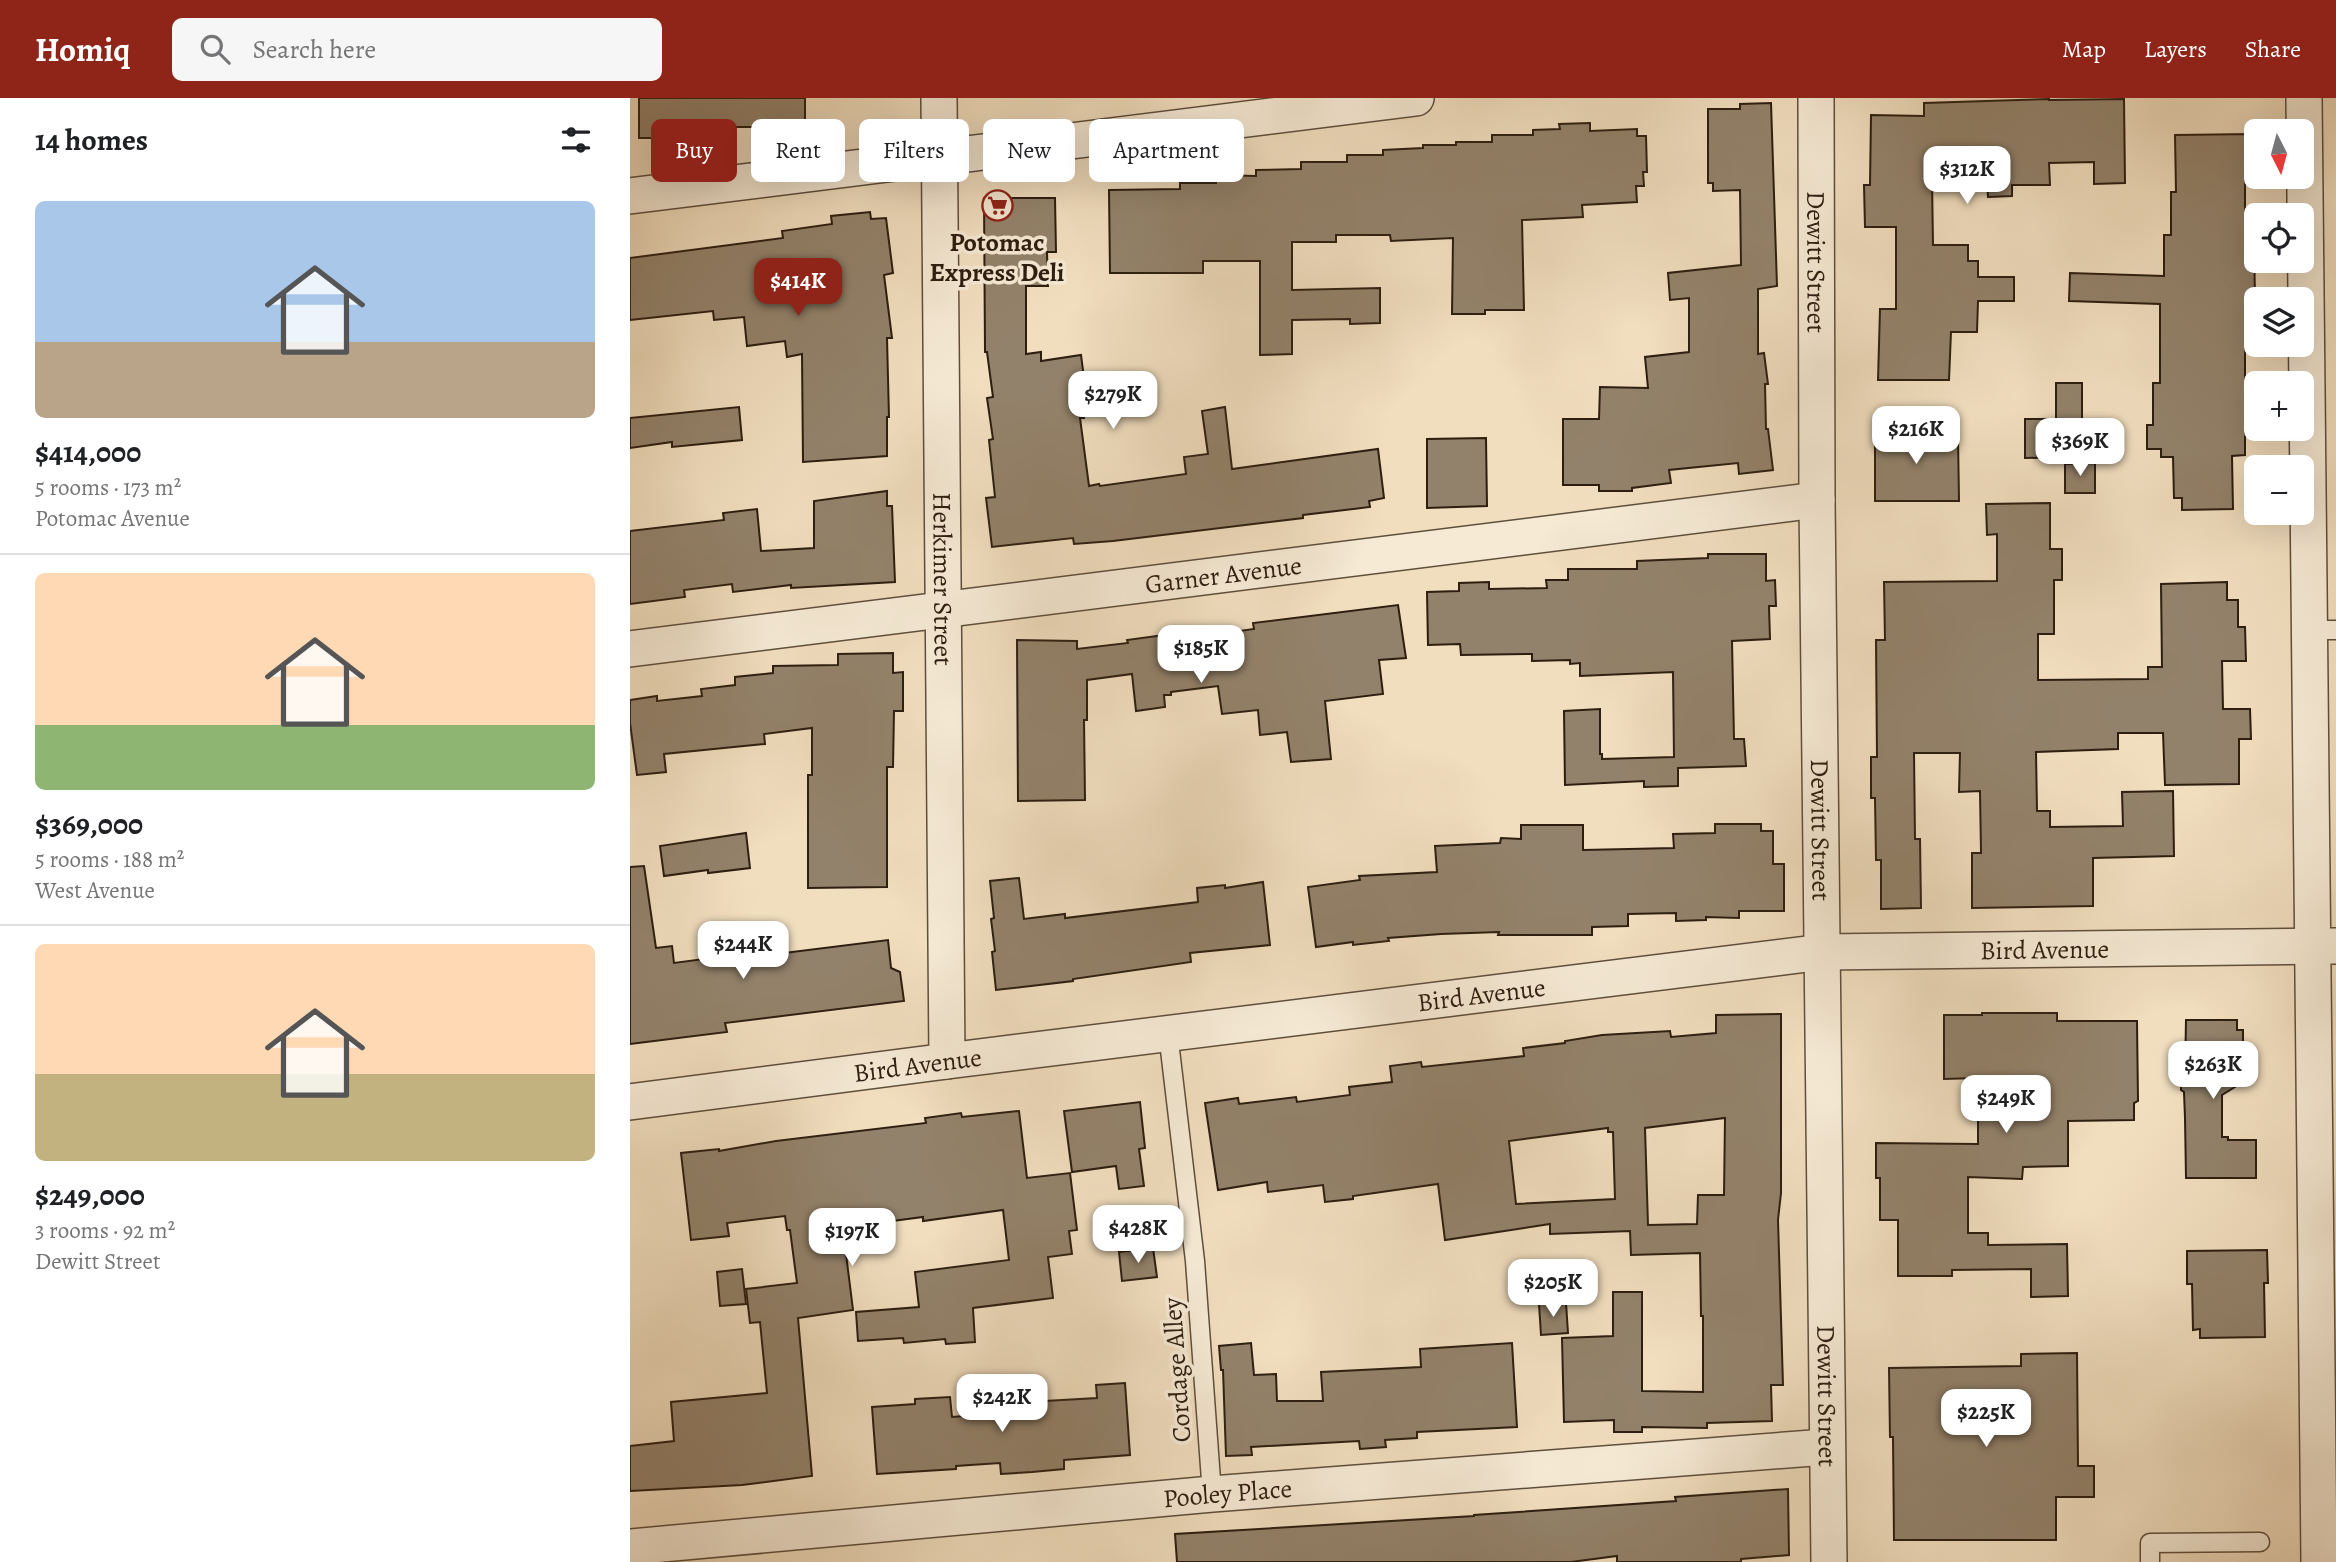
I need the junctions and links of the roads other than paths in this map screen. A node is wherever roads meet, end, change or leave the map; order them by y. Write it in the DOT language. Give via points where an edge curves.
graph roads {
  1 [pos="939,98"];
  2 [pos="1416,98"];
  3 [pos="1816,98"];
  4 [pos="2304,98"];
  5 [pos="939,119"];
  6 [pos="969,154"];
  7 [pos="859,168"];
  8 [pos="940,182"];
  9 [pos="630,196"];
  10 [pos="1816,500"];
  11 [pos="942,610"];
  12 [pos="2323,631"];
  13 [pos="630,649"];
  14 [pos="2324,946"];
  15 [pos="1823,952"];
  16 [pos="1168,1033"];
  17 [pos="947,1060"];
  18 [pos="630,1102"];
  19 [pos="2326,1371"];
  20 [pos="1826,1447"];
  21 [pos="1212,1494"];
  22 [pos="2260,1542"];
  23 [pos="630,1546"];
  24 [pos="1829,1562"];
  25 [pos="2150,1562"];
  26 [pos="2319,1562"];
  1 -- 5 [label="street, Herkimer Street"];
  2 -- 6 [label="street"];
  3 -- 10 [label="street, Dewitt Street"];
  4 -- 12 [label="street"];
  7 -- 9 [label="street"];
  8 -- 11 [label="street, Herkimer Street"];
  10 -- 11 [label="street, Garner Avenue"];
  10 -- 15 [label="street, Dewitt Street"];
  11 -- 13 [label="street, Garner Avenue"];
  11 -- 17 [label="street, Herkimer Street"];
  12 -- 14 [label="street"];
  14 -- 15 [label="street, Bird Avenue"];
  14 -- 19 [label="street"];
  15 -- 16 [label="street, Bird Avenue"];
  15 -- 20 [label="street, Dewitt Street"];
  16 -- 17 [label="street, Bird Avenue"];
  16 -- 21 [label="lane, Cordage Alley" via="1195,1261"];
  17 -- 18 [label="street, Bird Avenue"];
  19 -- 26 [label="street"];
  20 -- 21 [label="street, Pooley Place"];
  20 -- 24 [label="street, Dewitt Street"];
  21 -- 23 [label="street, Pooley Place"];
  22 -- 25 [label="lane" via="2150,1543"];
}
